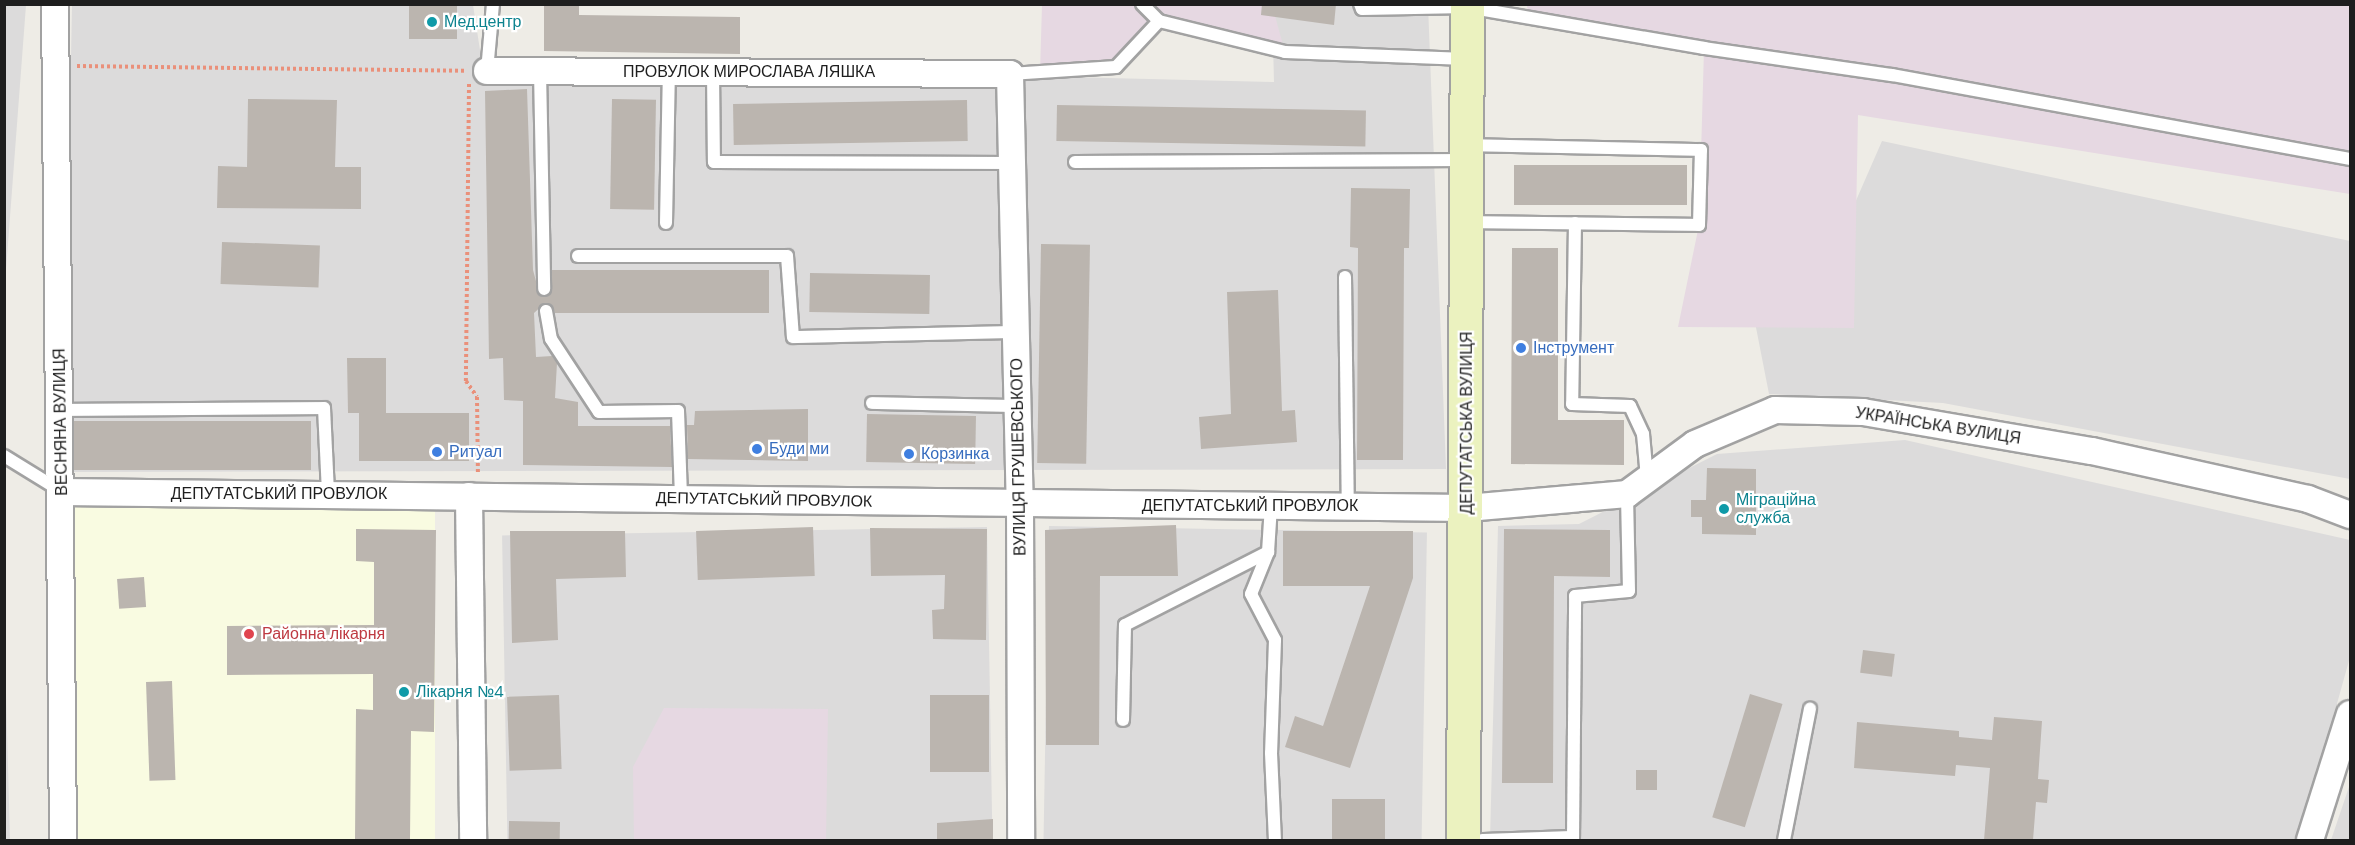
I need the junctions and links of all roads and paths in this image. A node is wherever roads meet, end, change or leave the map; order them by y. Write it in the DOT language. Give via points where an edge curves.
graph roads {
  1 [pos="55,4"];
  2 [pos="493,4"];
  3 [pos="1142,4"];
  4 [pos="1360,4"];
  5 [pos="1467,6"];
  6 [pos="1159,21"];
  7 [pos="1467,59"];
  8 [pos="56,66"];
  9 [pos="487,71"];
  10 [pos="540,71"];
  11 [pos="669,72"];
  12 [pos="713,72"];
  13 [pos="1010,74"];
  14 [pos="1468,153"];
  15 [pos="2350,159"];
  16 [pos="1075,162"];
  17 [pos="1012,163"];
  18 [pos="1467,222"];
  19 [pos="666,223"];
  20 [pos="1575,223"];
  21 [pos="578,256"];
  22 [pos="1345,277"];
  23 [pos="544,290"];
  24 [pos="546,311"];
  25 [pos="1016,332"];
  26 [pos="872,403"];
  27 [pos="1018,406"];
  28 [pos="60,410"];
  29 [pos="4,456"];
  30 [pos="1647,478"];
  31 [pos="62,492"];
  32 [pos="328,494"];
  33 [pos="1627,494"];
  34 [pos="474,496"];
  35 [pos="681,499"];
  36 [pos="1020,505"];
  37 [pos="1271,506"];
  38 [pos="1348,507"];
  39 [pos="1467,508"];
  40 [pos="2350,515"];
  41 [pos="1268,552"];
  42 [pos="1810,709"];
  43 [pos="2350,714"];
  44 [pos="1123,720"];
  45 [pos="1573,839"];
  46 [pos="63,840"];
  47 [pos="473,840"];
  48 [pos="1021,840"];
  49 [pos="1275,840"];
  50 [pos="1463,840"];
  51 [pos="1482,840"];
  52 [pos="1784,840"];
  53 [pos="2310,840"];
  1 -- 8 [label="street, ВЕСНЯНА ВУЛИЦЯ"];
  2 -- 9 [label="lane"];
  3 -- 6 [label="lane"];
  4 -- 5 [label="lane" via="1362,9"];
  5 -- 7 [label="street, ДЕПУТАТСЬКА ВУЛИЦЯ"];
  5 -- 15 [label="lane" via="1704,48 1893,75"];
  6 -- 7 [label="lane" via="1285,52"];
  6 -- 13 [label="lane" via="1116,67"];
  7 -- 14 [label="street, ДЕПУТАТСЬКА ВУЛИЦЯ"];
  8 -- 28 [label="street, ВЕСНЯНА ВУЛИЦЯ"];
  8 -- 34 [label="path" via="469,71 466,381 477,397"];
  9 -- 10 [label="street, ПРОВУЛОК МИРОСЛАВА ЛЯШКА"];
  10 -- 11 [label="street, ПРОВУЛОК МИРОСЛАВА ЛЯШКА"];
  10 -- 23 [label="lane"];
  11 -- 12 [label="street, ПРОВУЛОК МИРОСЛАВА ЛЯШКА"];
  11 -- 19 [label="lane"];
  12 -- 13 [label="street, ПРОВУЛОК МИРОСЛАВА ЛЯШКА"];
  12 -- 17 [label="lane" via="714,162"];
  13 -- 17 [label="street, ВУЛИЦЯ ГРУШЕВСЬКОГО"];
  14 -- 16 [label="lane"];
  14 -- 18 [label="street, ДЕПУТАТСЬКА ВУЛИЦЯ"];
  14 -- 20 [label="lane" via="1701,150 1699,225"];
  17 -- 25 [label="street, ВУЛИЦЯ ГРУШЕВСЬКОГО"];
  18 -- 20 [label="lane"];
  18 -- 39 [label="street, ДЕПУТАТСЬКА ВУЛИЦЯ"];
  20 -- 30 [label="lane" via="1572,404 1630,406 1643,434"];
  21 -- 25 [label="lane" via="787,256 793,337"];
  22 -- 38 [label="lane"];
  24 -- 35 [label="lane" via="551,339 599,412 678,411"];
  25 -- 27 [label="street, ВУЛИЦЯ ГРУШЕВСЬКОГО"];
  26 -- 27 [label="lane"];
  27 -- 36 [label="street, ВУЛИЦЯ ГРУШЕВСЬКОГО"];
  28 -- 31 [label="street, ВЕСНЯНА ВУЛИЦЯ"];
  28 -- 32 [label="lane" via="324,408"];
  29 -- 31 [label="lane"];
  30 -- 33 [label="street, УКРАЇНСЬКА ВУЛИЦЯ"];
  30 -- 40 [label="street, УКРАЇНСЬКА ВУЛИЦЯ" via="1695,444 1775,410 1863,412 2092,451 2308,499"];
  31 -- 32 [label="street, ДЕПУТАТСЬКИЙ ПРОВУЛОК"];
  31 -- 46 [label="street, ВЕСНЯНА ВУЛИЦЯ"];
  32 -- 34 [label="street, ДЕПУТАТСЬКИЙ ПРОВУЛОК"];
  33 -- 39 [label="street"];
  33 -- 45 [label="lane" via="1629,591 1575,596"];
  34 -- 35 [label="street, ДЕПУТАТСЬКИЙ ПРОВУЛОК"];
  34 -- 47 [label="street"];
  35 -- 36 [label="street, ДЕПУТАТСЬКИЙ ПРОВУЛОК"];
  36 -- 37 [label="street, ДЕПУТАТСЬКИЙ ПРОВУЛОК"];
  36 -- 48 [label="street, ВУЛИЦЯ ГРУШЕВСЬКОГО"];
  37 -- 38 [label="street, ДЕПУТАТСЬКИЙ ПРОВУЛОК"];
  37 -- 41 [label="lane"];
  38 -- 39 [label="street, ДЕПУТАТСЬКИЙ ПРОВУЛОК"];
  39 -- 50 [label="street, ДЕПУТАТСЬКА ВУЛИЦЯ"];
  41 -- 44 [label="lane" via="1125,625"];
  41 -- 49 [label="lane" via="1251,594 1275,640 1271,753"];
  42 -- 52 [label="lane"];
  43 -- 53 [label="street"];
  45 -- 51 [label="lane"];
}
